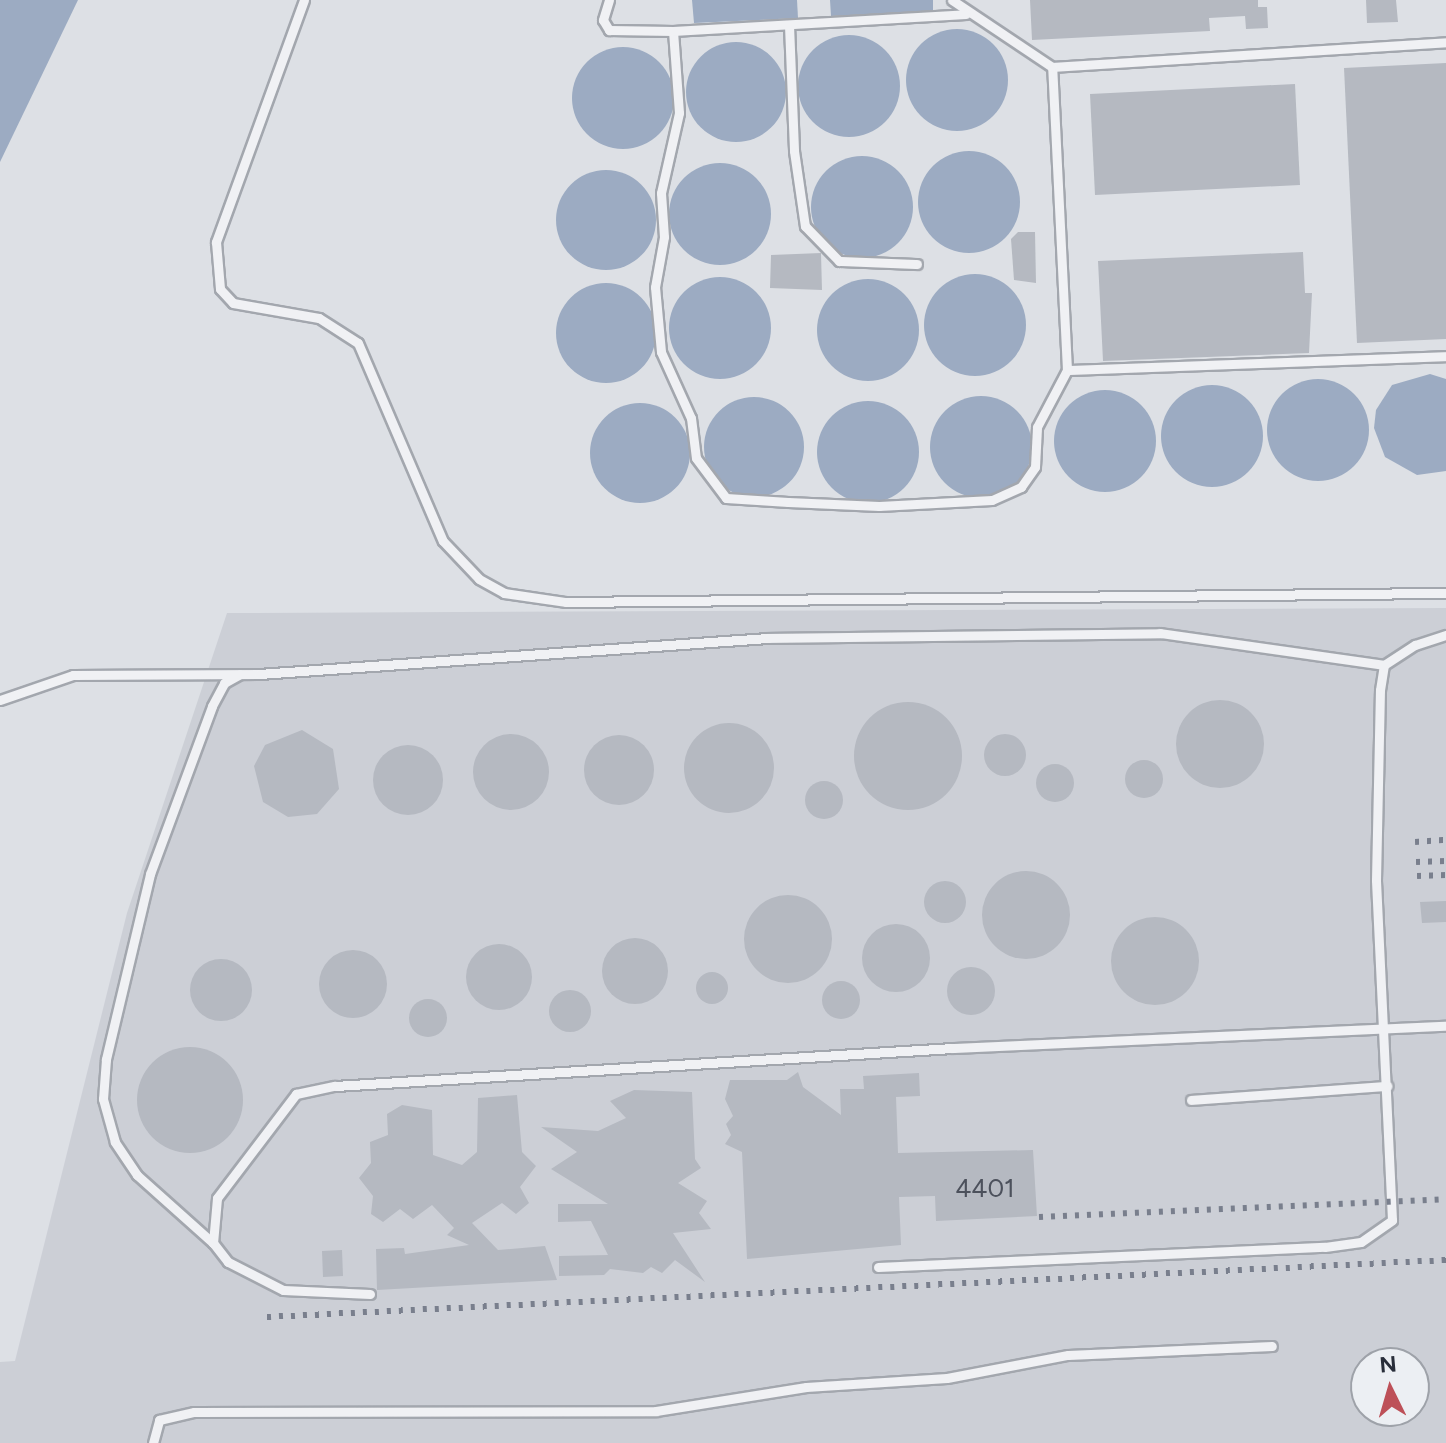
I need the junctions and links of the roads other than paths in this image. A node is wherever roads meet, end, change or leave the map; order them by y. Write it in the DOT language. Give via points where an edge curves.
graph roads {
  1 [pos="304,0"];
  2 [pos="609,0"];
  3 [pos="952,0"];
  4 [pos="966,14"];
  5 [pos="789,25"];
  6 [pos="673,31"];
  7 [pos="1446,42"];
  8 [pos="1052,67"];
  9 [pos="917,264"];
  10 [pos="1446,356"];
  11 [pos="1067,370"];
  12 [pos="1446,593"];
  13 [pos="1446,635"];
  14 [pos="1384,665"];
  15 [pos="240,673"];
  16 [pos="0,700"];
  17 [pos="1446,1026"];
  18 [pos="1385,1029"];
  19 [pos="1388,1086"];
  20 [pos="1191,1100"];
  21 [pos="213,1243"];
  22 [pos="878,1267"];
  23 [pos="370,1294"];
  24 [pos="1272,1346"];
  25 [pos="153,1443"];
  1 -- 12 [label="lane" via="216,242 220,289 233,303 319,318 358,343 443,541 479,579 504,593 566,602"];
  2 -- 6 [label="lane" via="603,20 609,30"];
  3 -- 4 [label="lane"];
  4 -- 5 [label="lane"];
  4 -- 8 [label="lane"];
  5 -- 6 [label="lane"];
  5 -- 9 [label="lane" via="794,151 805,226 839,261"];
  6 -- 11 [label="lane" via="679,113 661,193 664,237 655,287 661,352 691,418 696,458 726,498 879,506 992,500 1021,487 1035,467 1037,427"];
  7 -- 8 [label="lane"];
  8 -- 11 [label="lane"];
  10 -- 11 [label="lane"];
  13 -- 14 [label="lane" via="1415,645"];
  14 -- 15 [label="lane" via="1160,633 768,638"];
  14 -- 18 [label="lane" via="1376,880"];
  15 -- 16 [label="lane" via="73,675 28,686"];
  15 -- 21 [label="lane" via="224,683 212,706 150,874 106,1059 103,1099 115,1142 137,1175"];
  17 -- 18 [label="lane"];
  18 -- 19 [label="lane"];
  18 -- 21 [label="lane" via="335,1086 296,1094 276,1114 217,1198"];
  19 -- 20 [label="lane"];
  19 -- 22 [label="lane" via="1392,1220 1361,1242"];
  21 -- 23 [label="lane" via="228,1262 283,1290"];
  24 -- 25 [label="lane" via="1068,1355 947,1378 806,1387 656,1411 194,1412 159,1420"];
}
